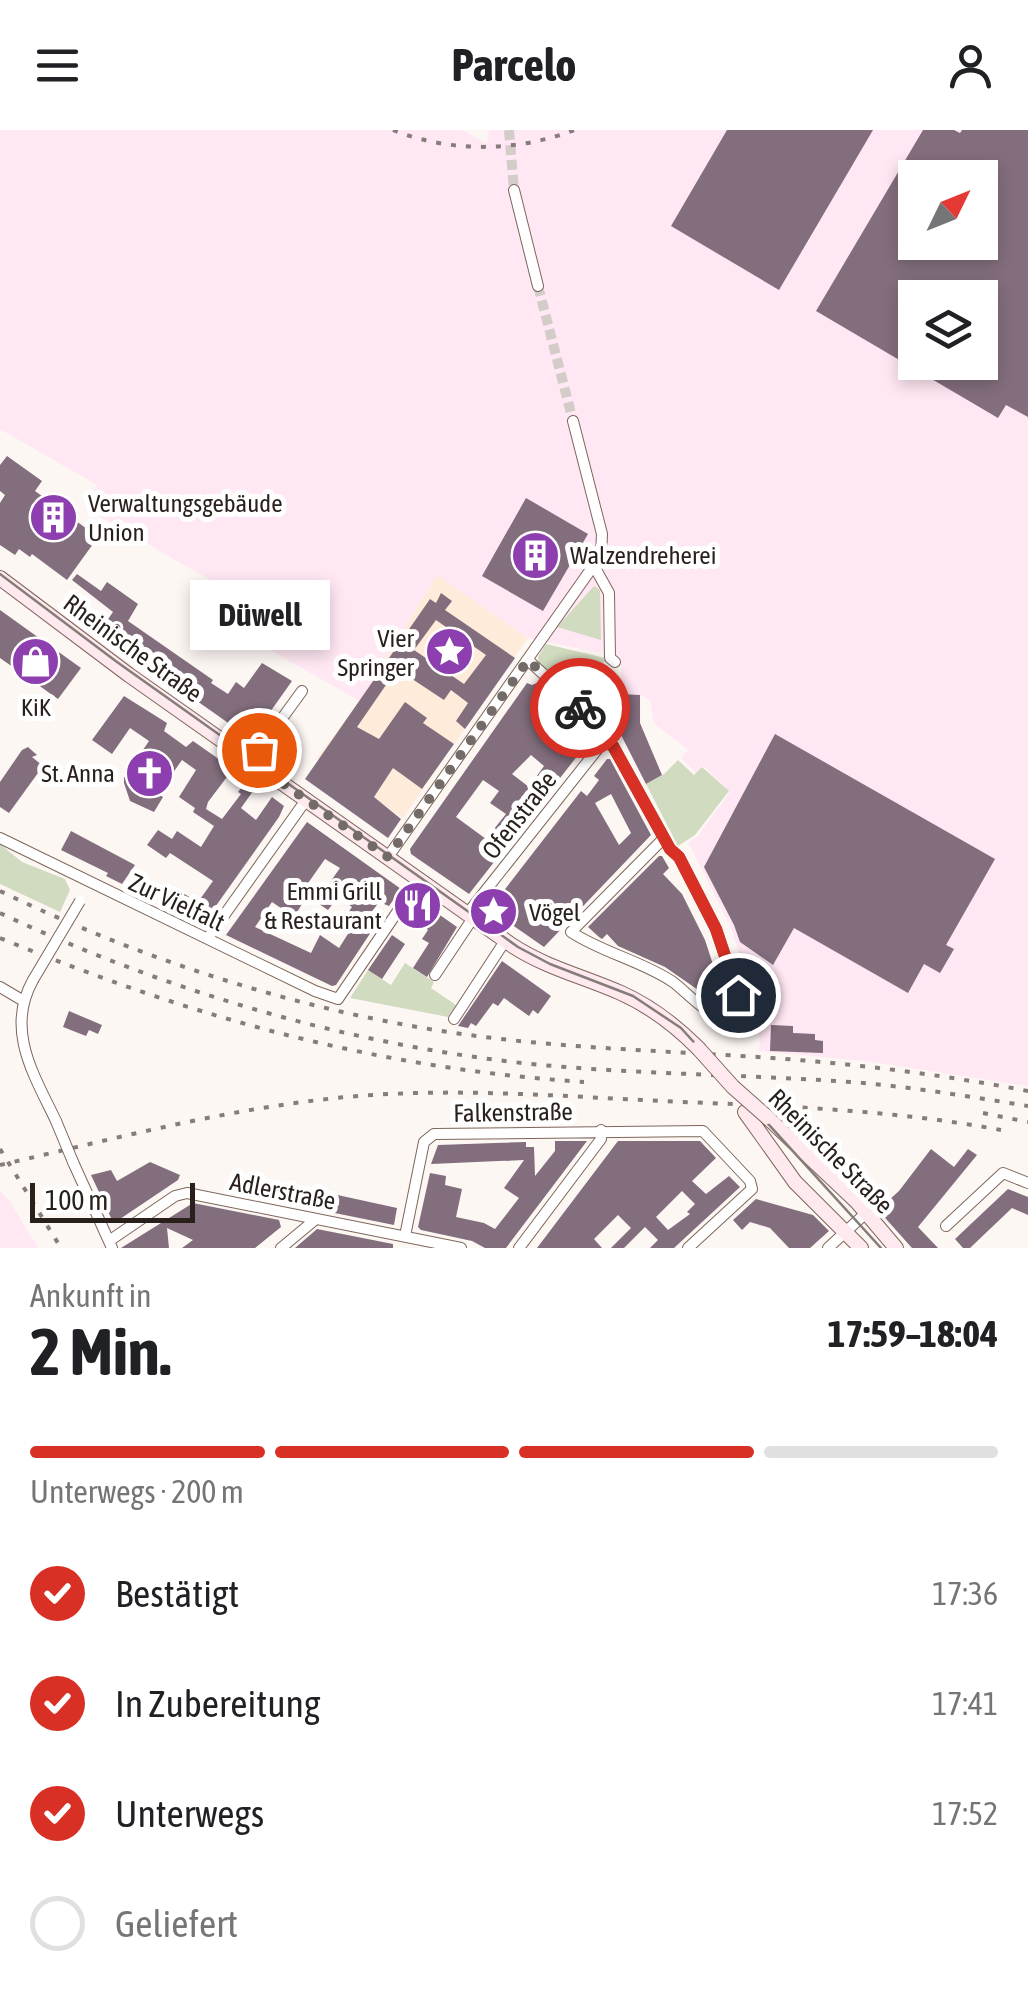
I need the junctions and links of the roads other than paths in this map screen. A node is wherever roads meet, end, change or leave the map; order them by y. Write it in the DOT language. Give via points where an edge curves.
graph roads {
  1 [pos="514,190"];
  2 [pos="538,286"];
  3 [pos="573,421"];
  4 [pos="594,566"];
  5 [pos="0,578"];
  6 [pos="528,660"];
  7 [pos="615,662"];
  8 [pos="302,691"];
  9 [pos="604,742"];
  10 [pos="251,761"];
  11 [pos="306,800"];
  12 [pos="0,838"];
  13 [pos="664,838"];
  14 [pos="388,857"];
  15 [pos="419,880"];
  16 [pos="91,884"];
  17 [pos="470,916"];
  18 [pos="208,938"];
  19 [pos="505,941"];
  20 [pos="436,975"];
  21 [pos="0,988"];
  22 [pos="22,1000"];
  23 [pos="454,1019"];
  24 [pos="733,1087"];
  25 [pos="601,1130"];
  26 [pos="1028,1183"];
  27 [pos="866,1213"];
  28 [pos="316,1219"];
  29 [pos="946,1226"];
  30 [pos="846,1232"];
  31 [pos="406,1236"];
  32 [pos="110,1244"];
  33 [pos="280,1248"];
  34 [pos="461,1248"];
  35 [pos="519,1248"];
  36 [pos="688,1248"];
  37 [pos="828,1248"];
  38 [pos="861,1248"];
  39 [pos="896,1248"];
  1 -- 2 [label="street"];
  3 -- 4 [label="street" via="602,534"];
  4 -- 6 [label="street"];
  4 -- 7 [label="street" via="609,593"];
  5 -- 10 [label="main road, Rheinische Straße"];
  6 -- 9 [label="street" via="604,731"];
  6 -- 14 [label="street"];
  8 -- 10 [label="street"];
  9 -- 13 [label="street" via="613,746"];
  9 -- 17 [label="street, Ofenstraße"];
  10 -- 11 [label="main road, Rheinische Straße"];
  11 -- 14 [label="main road, Rheinische Straße"];
  11 -- 18 [label="street"];
  12 -- 16 [label="street, Zur Vielfalt"];
  13 -- 13 [label="street" via="716,929 738,995 732,1012 719,1016 670,980 571,932"];
  14 -- 15 [label="main road, Rheinische Straße"];
  15 -- 17 [label="main road, Rheinische Straße"];
  15 -- 18 [label="street, Zur Vielfalt" via="338,999"];
  16 -- 18 [label="street, Zur Vielfalt"];
  16 -- 22 [label="street, bridge"];
  17 -- 19 [label="main road, Rheinische Straße"];
  17 -- 20 [label="street, Ofenstraße"];
  19 -- 23 [label="street"];
  19 -- 24 [label="main road, Rheinische Straße, bridge" via="658,1013"];
  21 -- 22 [label="street"];
  22 -- 32 [label="street, bridge" via="26,1052"];
  24 -- 27 [label="main road, Rheinische Straße, bridge"];
  24 -- 30 [label="main road, Rheinische Straße, bridge" via="780,1163"];
  25 -- 31 [label="street, Falkenstraße" via="427,1137"];
  25 -- 35 [label="street" via="601,1139"];
  25 -- 36 [label="street, Falkenstraße" via="703,1131 750,1181 752,1190"];
  26 -- 29 [label="street" via="1003,1173"];
  27 -- 30 [label="street"];
  27 -- 39 [label="main road, Rheinische Straße"];
  28 -- 31 [label="street, Adlerstraße"];
  28 -- 32 [label="street, Adlerstraße" via="181,1194"];
  28 -- 33 [label="street"];
  30 -- 37 [label="street"];
  30 -- 38 [label="main road, Rheinische Straße"];
  31 -- 34 [label="street, Adlerstraße"];
}
